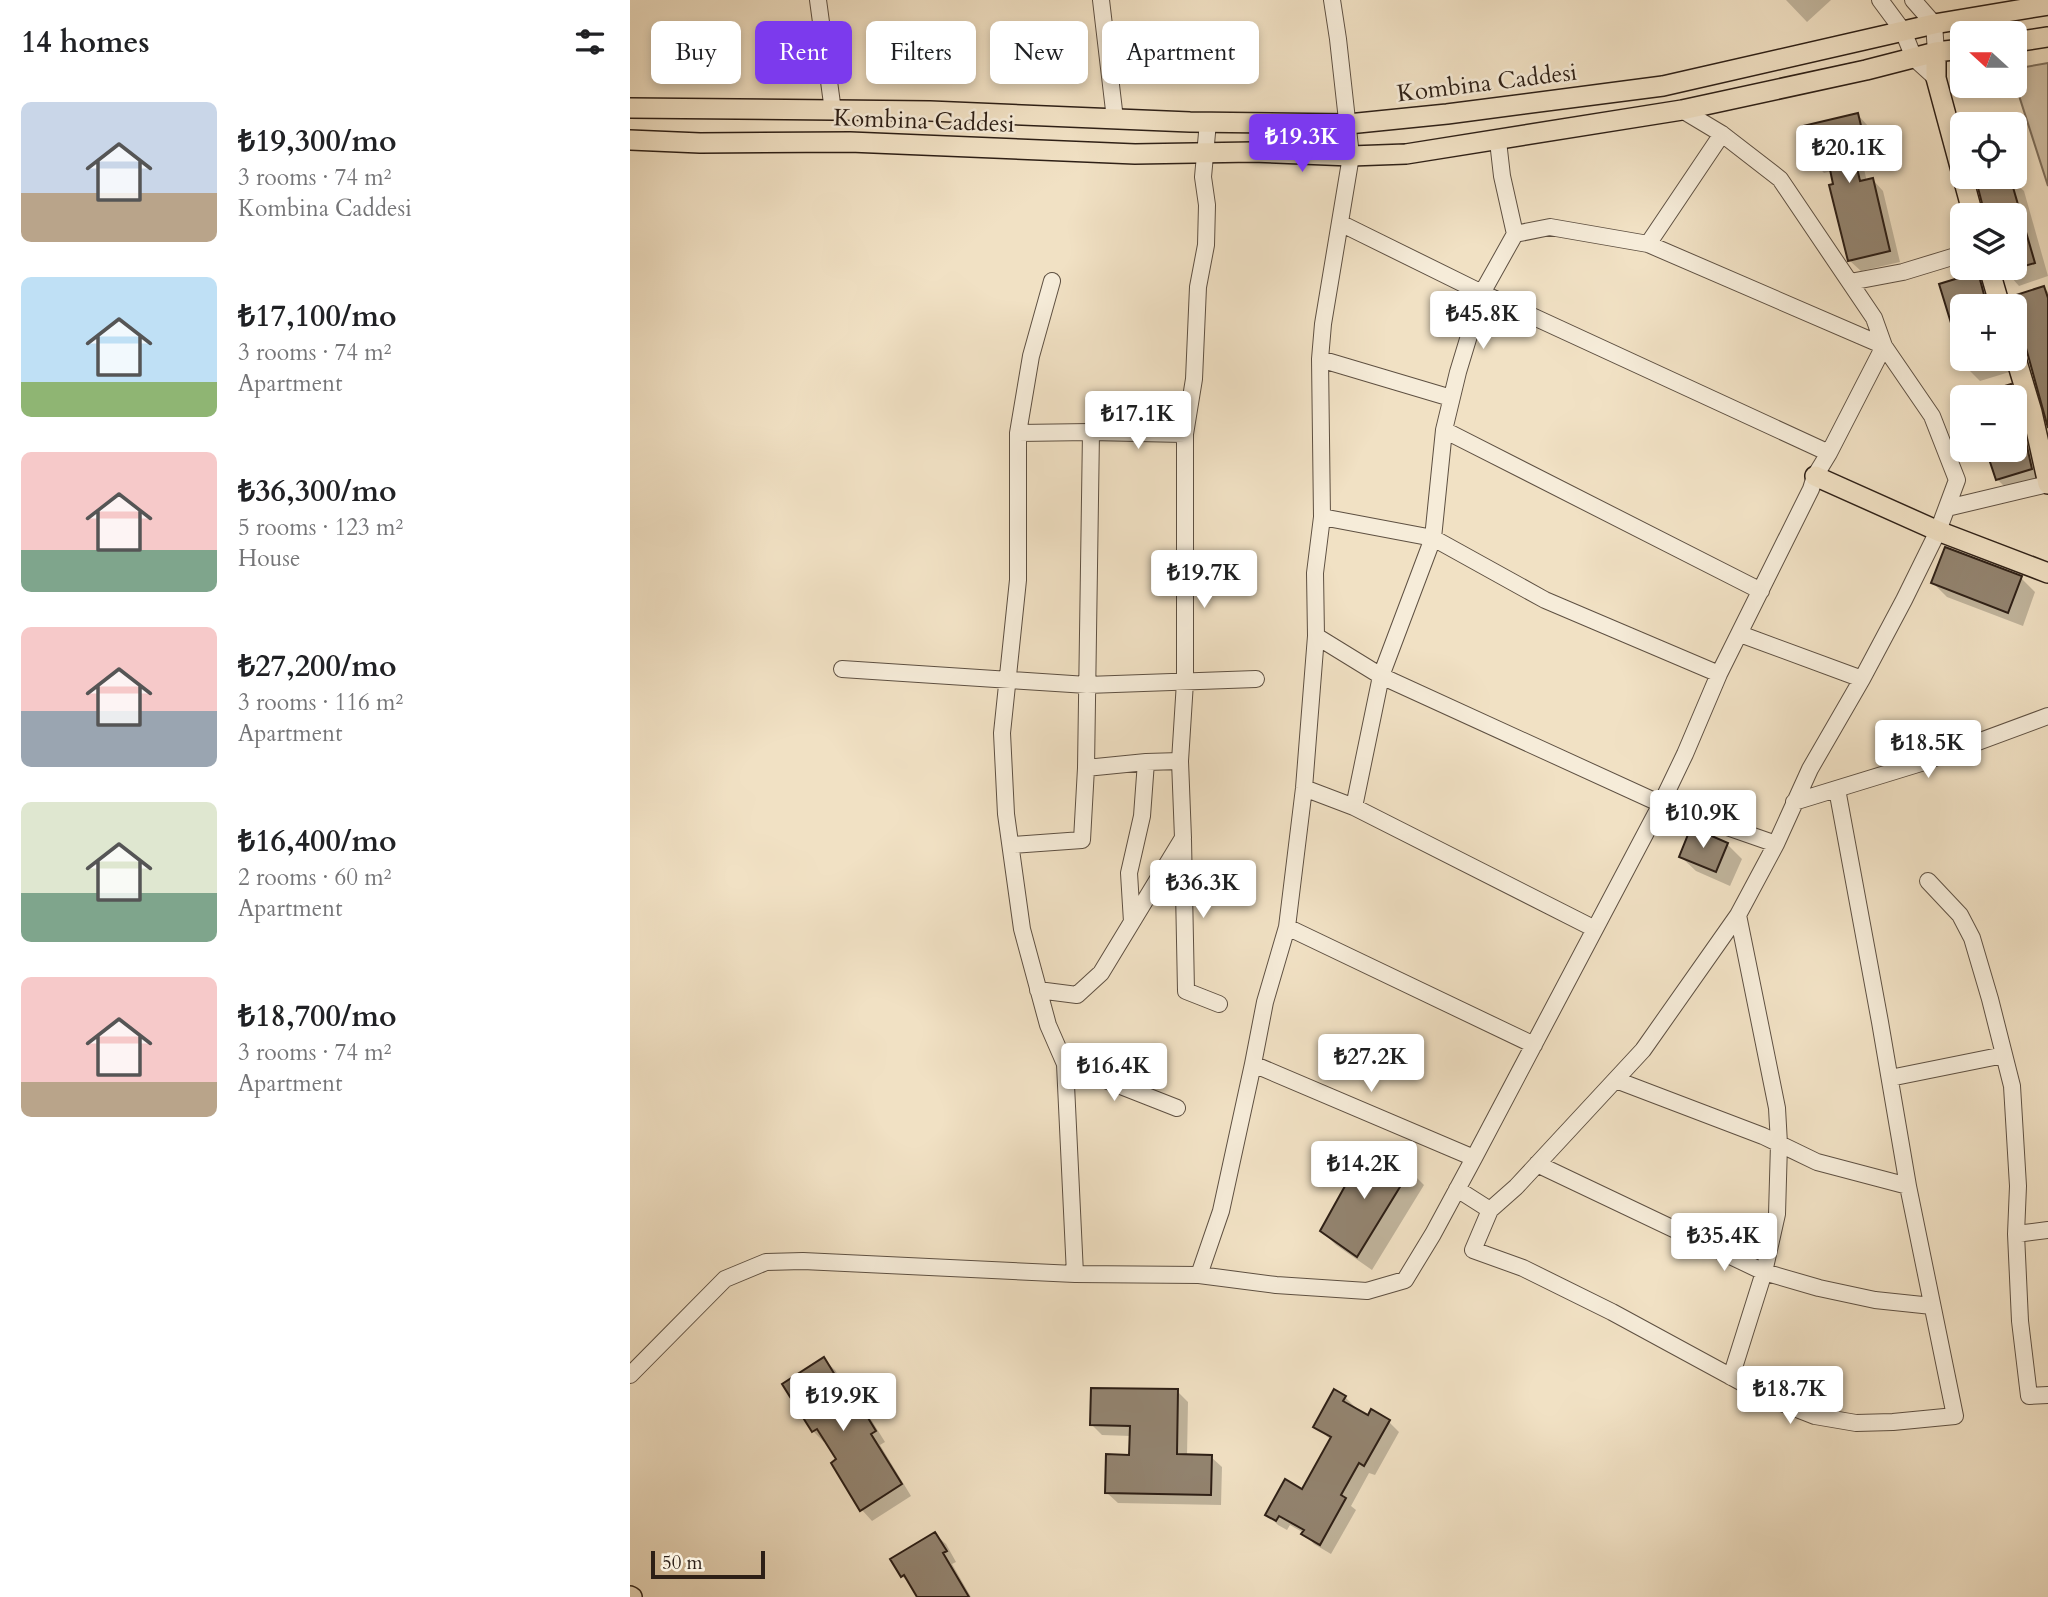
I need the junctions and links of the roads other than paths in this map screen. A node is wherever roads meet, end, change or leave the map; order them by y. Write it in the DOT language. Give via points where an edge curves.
graph roads {
  1 [pos="818,0"];
  2 [pos="1101,0"];
  3 [pos="1332,0"];
  4 [pos="1880,0"];
  5 [pos="1913,0"];
  6 [pos="2048,5"];
  7 [pos="2002,6"];
  8 [pos="1934,24"];
  9 [pos="1903,31"];
  10 [pos="2048,37"];
  11 [pos="2027,39"];
  12 [pos="1950,50"];
  13 [pos="1936,52"];
  14 [pos="1914,58"];
  15 [pos="1936,78"];
  16 [pos="630,108"];
  17 [pos="1682,110"];
  18 [pos="833,111"];
  19 [pos="1115,119"];
  20 [pos="1208,122"];
  21 [pos="1348,124"];
  22 [pos="1722,134"];
  23 [pos="630,139"];
  24 [pos="1498,141"];
  25 [pos="1206,152"];
  26 [pos="1352,156"];
  27 [pos="1970,203"];
  28 [pos="1340,223"];
  29 [pos="1515,234"];
  30 [pos="1648,244"];
  31 [pos="1950,258"];
  32 [pos="1052,282"];
  33 [pos="1850,282"];
  34 [pos="1482,293"];
  35 [pos="1884,346"];
  36 [pos="1320,359"];
  37 [pos="2020,371"];
  38 [pos="1451,398"];
  39 [pos="1444,430"];
  40 [pos="1091,432"];
  41 [pos="1018,433"];
  42 [pos="1185,434"];
  43 [pos="1829,453"];
  44 [pos="1815,476"];
  45 [pos="2048,484"];
  46 [pos="1947,508"];
  47 [pos="1322,517"];
  48 [pos="1938,531"];
  49 [pos="1433,538"];
  50 [pos="2048,573"];
  51 [pos="1761,591"];
  52 [pos="1740,634"];
  53 [pos="1316,636"];
  54 [pos="842,669"];
  55 [pos="1719,674"];
  56 [pos="1381,676"];
  57 [pos="1256,679"];
  58 [pos="1862,679"];
  59 [pos="1008,680"];
  60 [pos="1185,682"];
  61 [pos="1087,685"];
  62 [pos="2048,716"];
  63 [pos="1180,761"];
  64 [pos="1146,762"];
  65 [pos="1086,768"];
  66 [pos="1304,788"];
  67 [pos="1837,789"];
  68 [pos="1794,802"];
  69 [pos="1661,804"];
  70 [pos="1354,807"];
  71 [pos="1184,838"];
  72 [pos="1776,844"];
  73 [pos="1010,845"];
  74 [pos="1928,881"];
  75 [pos="1738,915"];
  76 [pos="1132,922"];
  77 [pos="1287,927"];
  78 [pos="1595,929"];
  79 [pos="1038,990"];
  80 [pos="1219,1004"];
  81 [pos="1534,1045"];
  82 [pos="2004,1055"];
  83 [pos="1065,1064"];
  84 [pos="1253,1064"];
  85 [pos="1890,1078"];
  86 [pos="1616,1080"];
  87 [pos="1177,1108"];
  88 [pos="1779,1144"];
  89 [pos="1474,1158"];
  90 [pos="1537,1164"];
  91 [pos="1908,1186"];
  92 [pos="1457,1189"];
  93 [pos="1490,1210"];
  94 [pos="2048,1230"];
  95 [pos="2016,1234"];
  96 [pos="1765,1272"];
  97 [pos="1075,1274"];
  98 [pos="1199,1275"];
  99 [pos="1932,1306"];
  100 [pos="630,1375"];
  101 [pos="1731,1377"];
  102 [pos="2048,1395"];
  1 -- 18 [label="street"];
  2 -- 19 [label="street"];
  3 -- 21 [label="street"];
  4 -- 9 [label="street"];
  5 -- 8 [label="street"];
  6 -- 7 [label="main road, Kombina Caddesi"];
  7 -- 8 [label="main road, Kombina Caddesi"];
  8 -- 9 [label="main road, Kombina Caddesi"];
  8 -- 13 [label="street"];
  9 -- 14 [label="street"];
  9 -- 21 [label="main road, Kombina Caddesi" via="1663,86"];
  10 -- 11 [label="main road"];
  12 -- 13 [label="main road, Kombina Caddesi"];
  13 -- 14 [label="main road, Kombina Caddesi"];
  13 -- 15 [label="main road"];
  14 -- 15 [label="street"];
  14 -- 17 [label="main road, Kombina Caddesi"];
  15 -- 27 [label="main road"];
  16 -- 18 [label="main road, Kombina Caddesi"];
  17 -- 22 [label="street"];
  17 -- 24 [label="main road, Kombina Caddesi"];
  18 -- 19 [label="main road, Kombina Caddesi"];
  19 -- 20 [label="main road, Kombina Caddesi"];
  20 -- 21 [label="main road, Kombina Caddesi"];
  20 -- 25 [label="street"];
  21 -- 26 [label="street"];
  22 -- 30 [label="street"];
  22 -- 33 [label="street" via="1780,179"];
  23 -- 25 [label="main road, Kombina Caddesi" via="850,142 1135,154"];
  24 -- 26 [label="main road, Kombina Caddesi" via="1406,154"];
  24 -- 29 [label="street"];
  25 -- 26 [label="main road, Kombina Caddesi"];
  25 -- 42 [label="street" via="1206,245 1198,287 1195,379"];
  26 -- 28 [label="street"];
  28 -- 34 [label="street"];
  28 -- 36 [label="street"];
  29 -- 30 [label="street" via="1550,227"];
  29 -- 34 [label="street"];
  30 -- 35 [label="street"];
  31 -- 33 [label="street"];
  32 -- 41 [label="street" via="1031,356"];
  33 -- 35 [label="street" via="1874,318"];
  34 -- 38 [label="street"];
  34 -- 43 [label="street"];
  35 -- 43 [label="street"];
  35 -- 46 [label="street" via="1932,416 1957,480"];
  36 -- 38 [label="street"];
  36 -- 47 [label="street"];
  37 -- 45 [label="main road"];
  38 -- 39 [label="street"];
  39 -- 49 [label="street"];
  39 -- 51 [label="street"];
  40 -- 41 [label="street"];
  40 -- 42 [label="street"];
  40 -- 61 [label="street"];
  41 -- 59 [label="street" via="1018,580"];
  42 -- 60 [label="street"];
  43 -- 44 [label="street"];
  44 -- 48 [label="main road"];
  44 -- 51 [label="street"];
  45 -- 46 [label="street"];
  46 -- 48 [label="street"];
  47 -- 49 [label="street"];
  47 -- 53 [label="street" via="1315,573"];
  48 -- 50 [label="main road"];
  48 -- 58 [label="street"];
  49 -- 55 [label="street" via="1545,600"];
  49 -- 56 [label="street"];
  51 -- 52 [label="street"];
  52 -- 55 [label="street"];
  52 -- 58 [label="street"];
  53 -- 56 [label="street"];
  53 -- 66 [label="street"];
  54 -- 59 [label="street"];
  55 -- 69 [label="street"];
  56 -- 69 [label="street"];
  56 -- 70 [label="street"];
  57 -- 60 [label="street"];
  58 -- 68 [label="street"];
  59 -- 61 [label="street"];
  59 -- 73 [label="street" via="1002,733"];
  60 -- 61 [label="street"];
  60 -- 63 [label="street"];
  61 -- 65 [label="street"];
  62 -- 67 [label="street"];
  63 -- 64 [label="street"];
  63 -- 71 [label="street"];
  64 -- 65 [label="street"];
  64 -- 76 [label="street" via="1142,816 1129,873"];
  65 -- 73 [label="street" via="1082,839"];
  66 -- 70 [label="street"];
  66 -- 77 [label="street"];
  67 -- 68 [label="street"];
  67 -- 85 [label="street"];
  68 -- 72 [label="street"];
  69 -- 72 [label="street"];
  69 -- 78 [label="street"];
  70 -- 78 [label="street"];
  71 -- 76 [label="street"];
  71 -- 80 [label="street" via="1186,991"];
  72 -- 75 [label="street"];
  73 -- 79 [label="street" via="1022,929"];
  74 -- 82 [label="street" via="1960,915 1972,939"];
  75 -- 86 [label="street" via="1643,1051"];
  75 -- 88 [label="street" via="1777,1108"];
  76 -- 79 [label="street" via="1101,973 1077,995"];
  77 -- 81 [label="street"];
  77 -- 84 [label="street"];
  78 -- 81 [label="street"];
  79 -- 83 [label="street"];
  81 -- 89 [label="street"];
  82 -- 85 [label="street"];
  82 -- 95 [label="street" via="2012,1086"];
  83 -- 87 [label="street"];
  83 -- 97 [label="street"];
  84 -- 89 [label="street"];
  84 -- 98 [label="street" via="1221,1211"];
  85 -- 91 [label="street"];
  86 -- 88 [label="street"];
  86 -- 90 [label="street"];
  88 -- 91 [label="street" via="1817,1162"];
  88 -- 96 [label="street" via="1777,1214"];
  89 -- 92 [label="street"];
  90 -- 93 [label="street"];
  90 -- 96 [label="street"];
  91 -- 99 [label="street"];
  92 -- 93 [label="street"];
  92 -- 98 [label="street" via="1405,1280 1367,1291"];
  93 -- 101 [label="street" via="1473,1251 1523,1268 1601,1306"];
  94 -- 95 [label="street"];
  95 -- 102 [label="street" via="2029,1396"];
  96 -- 99 [label="street" via="1819,1289"];
  96 -- 101 [label="street"];
  97 -- 98 [label="street"];
  97 -- 100 [label="street" via="765,1262 725,1279"];
  99 -- 101 [label="street" via="1955,1416 1856,1423 1815,1416"];
}
